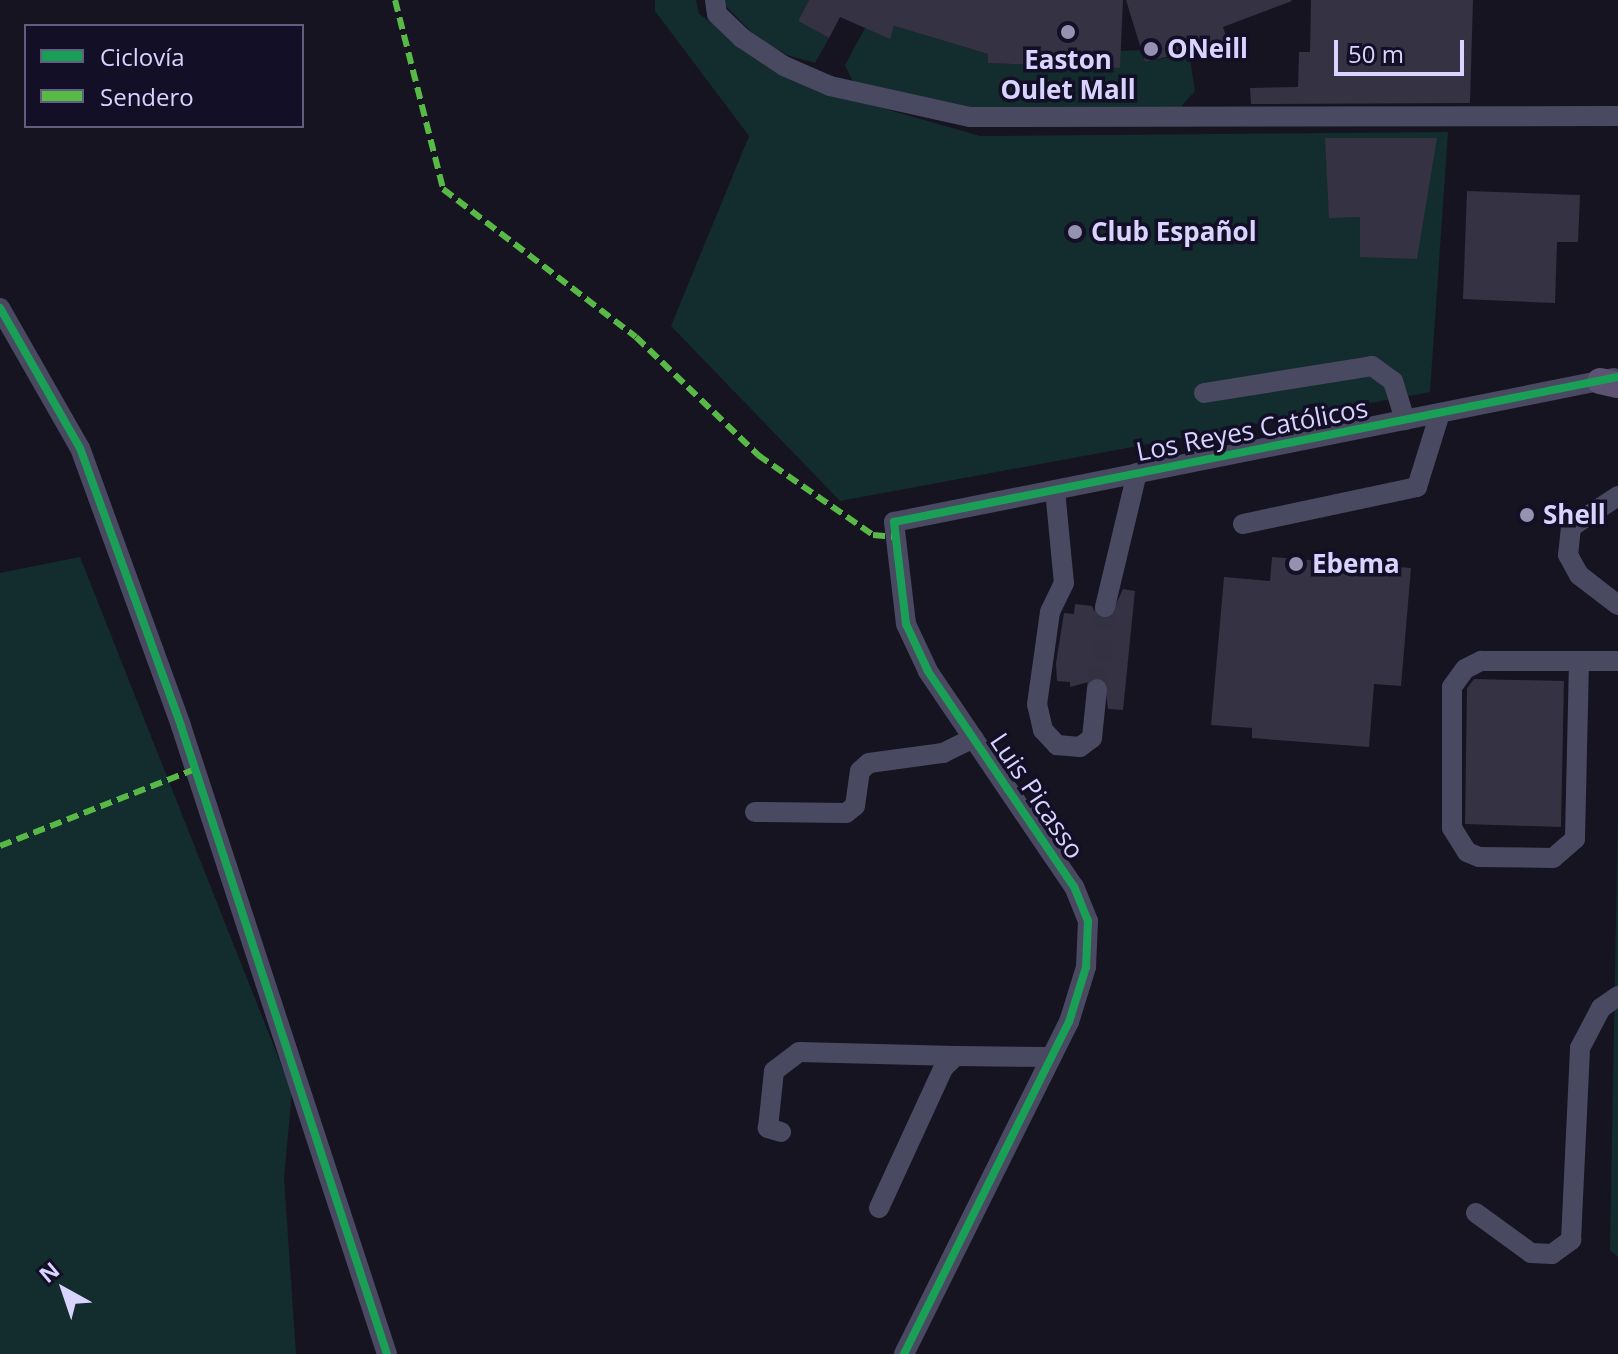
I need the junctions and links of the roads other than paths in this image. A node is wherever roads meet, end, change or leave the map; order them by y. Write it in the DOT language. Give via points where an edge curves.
graph roads {
  1 [pos="715,0"];
  2 [pos="1618,116"];
  3 [pos="0,308"];
  4 [pos="1612,381"];
  5 [pos="1204,393"];
  6 [pos="1440,413"];
  7 [pos="1405,420"];
  8 [pos="1137,473"];
  9 [pos="1055,490"];
  10 [pos="1618,496"];
  11 [pos="894,522"];
  12 [pos="1243,524"];
  13 [pos="1618,605"];
  14 [pos="1105,607"];
  15 [pos="1579,661"];
  16 [pos="1618,661"];
  17 [pos="1097,689"];
  18 [pos="974,738"];
  19 [pos="755,812"];
  20 [pos="1618,996"];
  21 [pos="956,1056"];
  22 [pos="1051,1057"];
  23 [pos="781,1132"];
  24 [pos="879,1208"];
  25 [pos="1476,1213"];
  26 [pos="387,1354"];
  27 [pos="904,1354"];
  1 -- 2 [label="street" via="717,14 742,38 784,66 830,86 970,117"];
  3 -- 26 [label="street" via="80,448 181,726"];
  4 -- 6 [label="street, Los Reyes Católicos"];
  5 -- 7 [label="street" via="1372,366 1393,381"];
  6 -- 7 [label="street, Los Reyes Católicos"];
  6 -- 12 [label="street" via="1417,487"];
  7 -- 8 [label="street, Los Reyes Católicos"];
  8 -- 9 [label="street, Los Reyes Católicos"];
  8 -- 14 [label="street"];
  9 -- 11 [label="street, Los Reyes Católicos"];
  9 -- 17 [label="street" via="1064,583 1050,612 1037,704 1043,730 1057,745 1080,747 1092,738"];
  10 -- 13 [label="street" via="1571,527 1568,555 1579,575"];
  11 -- 18 [label="street, Luis Picasso" via="906,624 928,671"];
  15 -- 15 [label="street" via="1481,661 1452,687 1452,828 1467,852 1479,857 1553,858 1575,839"];
  15 -- 16 [label="street"];
  18 -- 19 [label="street" via="943,753 869,763 860,771 855,806 846,813"];
  18 -- 22 [label="street, Luis Picasso" via="1074,887 1088,921 1086,967"];
  20 -- 25 [label="street" via="1601,1008 1580,1048 1571,1240 1552,1254 1531,1253"];
  21 -- 22 [label="street"];
  21 -- 23 [label="street" via="799,1052 774,1071 768,1128"];
  21 -- 24 [label="street" via="944,1067"];
  22 -- 27 [label="street, Luis Picasso"];
}
